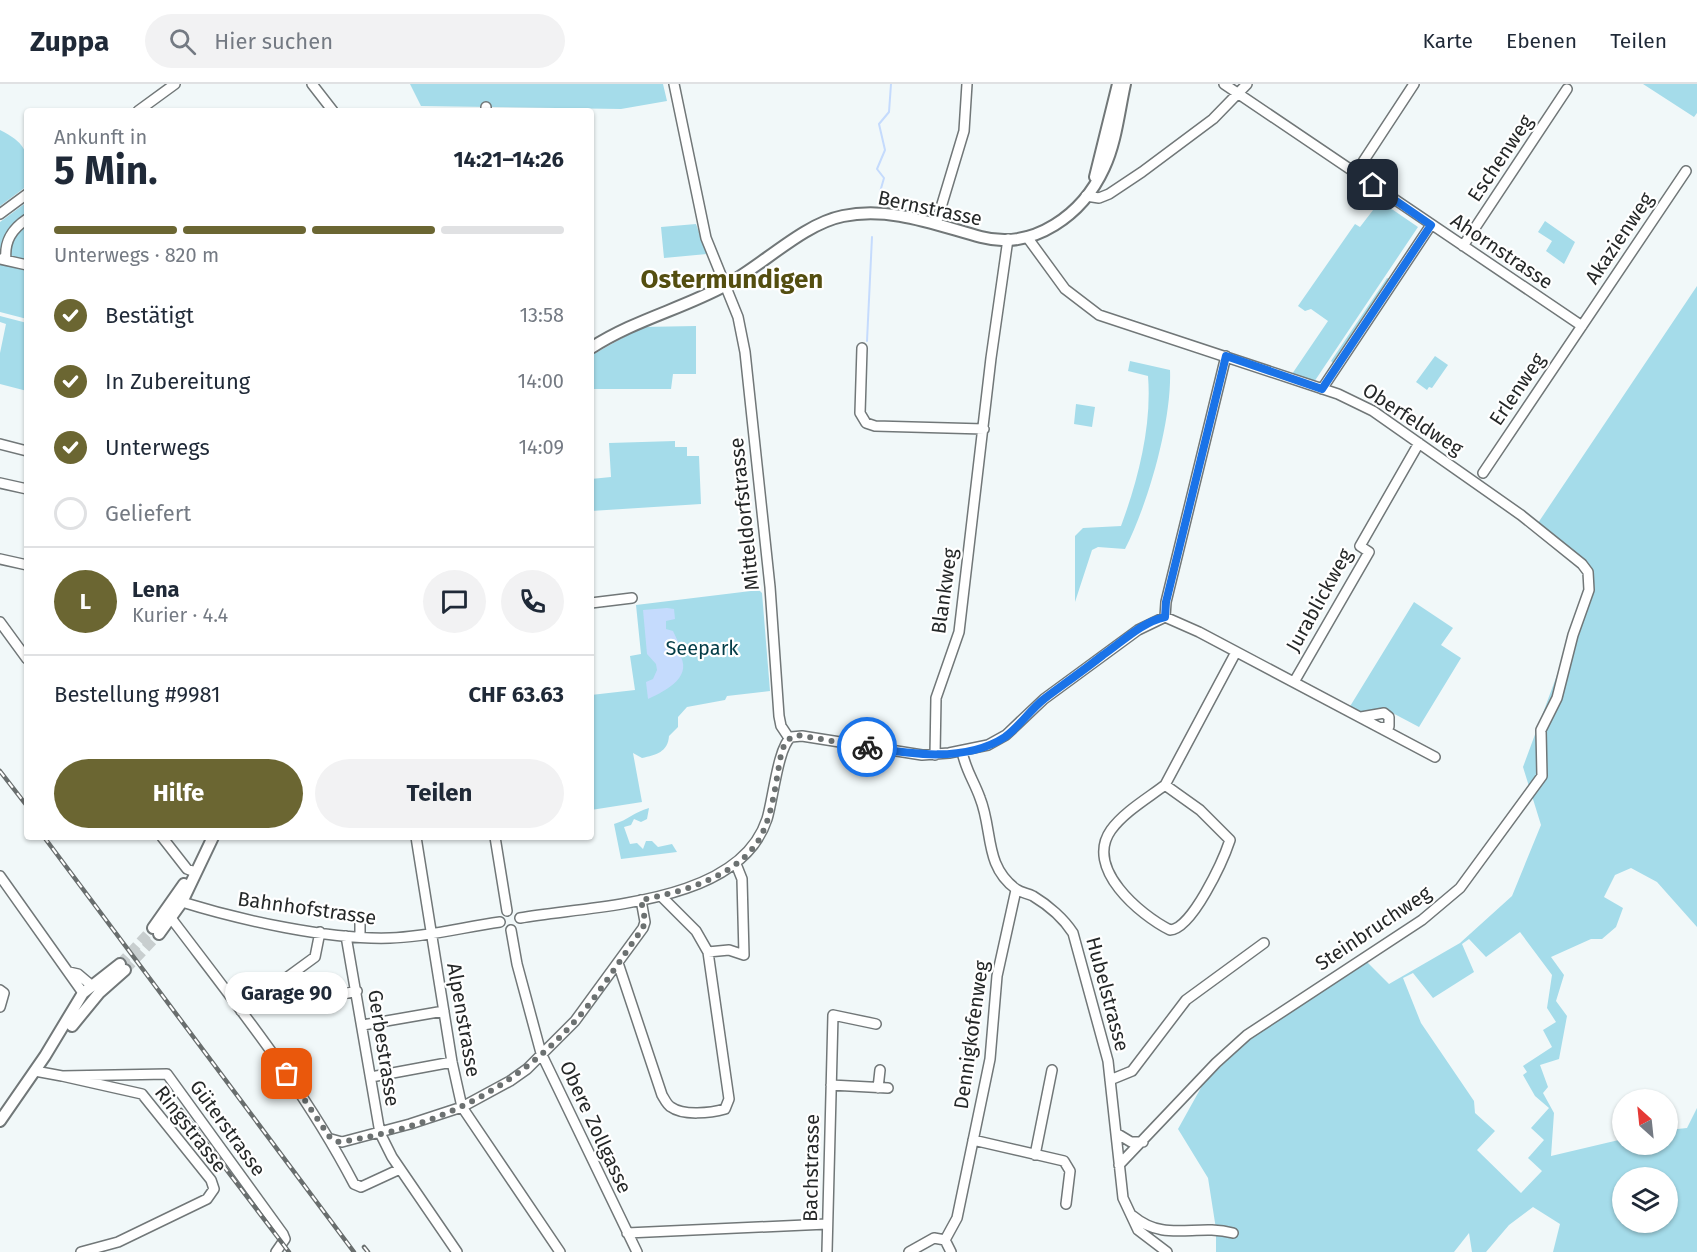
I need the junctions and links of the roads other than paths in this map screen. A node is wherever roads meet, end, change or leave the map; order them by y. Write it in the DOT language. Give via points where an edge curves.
graph roads {
  1 [pos="175,84"];
  2 [pos="312,84"];
  3 [pos="674,84"];
  4 [pos="967,84"];
  5 [pos="1118,84"];
  6 [pos="1125,84"];
  7 [pos="1224,84"];
  8 [pos="1247,84"];
  9 [pos="1414,84"];
  10 [pos="1567,89"];
  11 [pos="1238,94"];
  12 [pos="142,108"];
  13 [pos="331,108"];
  14 [pos="1686,171"];
  15 [pos="1355,174"];
  16 [pos="1094,183"];
  17 [pos="24,196"];
  18 [pos="1086,196"];
  19 [pos="0,214"];
  20 [pos="24,221"];
  21 [pos="936,224"];
  22 [pos="1431,225"];
  23 [pos="1027,237"];
  24 [pos="1008,239"];
  25 [pos="1463,246"];
  26 [pos="3,259"];
  27 [pos="24,264"];
  28 [pos="726,285"];
  29 [pos="1582,326"];
  30 [pos="594,346"];
  31 [pos="862,348"];
  32 [pos="1226,356"];
  33 [pos="1322,389"];
  34 [pos="984,429"];
  35 [pos="1419,443"];
  36 [pos="0,444"];
  37 [pos="24,450"];
  38 [pos="1483,473"];
  39 [pos="0,483"];
  40 [pos="24,488"];
  41 [pos="0,559"];
  42 [pos="24,564"];
  43 [pos="1582,564"];
  44 [pos="632,598"];
  45 [pos="594,603"];
  46 [pos="1165,617"];
  47 [pos="0,622"];
  48 [pos="1236,652"];
  49 [pos="24,655"];
  50 [pos="1294,682"];
  51 [pos="1361,717"];
  52 [pos="1380,728"];
  53 [pos="789,738"];
  54 [pos="962,751"];
  55 [pos="935,754"];
  56 [pos="1435,757"];
  57 [pos="1165,785"];
  58 [pos="164,840"];
  59 [pos="211,840"];
  60 [pos="416,840"];
  61 [pos="495,840"];
  62 [pos="736,864"];
  63 [pos="195,872"];
  64 [pos="0,878"];
  65 [pos="1016,890"];
  66 [pos="661,896"];
  67 [pos="641,900"];
  68 [pos="178,901"];
  69 [pos="507,910"];
  70 [pos="171,918"];
  71 [pos="520,918"];
  72 [pos="360,920"];
  73 [pos="500,922"];
  74 [pos="511,930"];
  75 [pos="320,932"];
  76 [pos="430,933"];
  77 [pos="346,936"];
  78 [pos="360,937"];
  79 [pos="1264,943"];
  80 [pos="708,952"];
  81 [pos="618,963"];
  82 [pos="123,967"];
  83 [pos="0,990"];
  84 [pos="357,991"];
  85 [pos="89,995"];
  86 [pos="311,1001"];
  87 [pos="0,1007"];
  88 [pos="241,1011"];
  89 [pos="444,1011"];
  90 [pos="876,1024"];
  91 [pos="363,1025"];
  92 [pos="541,1053"];
  93 [pos="452,1062"];
  94 [pos="880,1070"];
  95 [pos="1052,1070"];
  96 [pos="35,1071"];
  97 [pos="62,1076"];
  98 [pos="371,1077"];
  99 [pos="1110,1080"];
  100 [pos="831,1085"];
  101 [pos="462,1107"];
  102 [pos="2,1114"];
  103 [pos="380,1133"];
  104 [pos="1116,1133"];
  105 [pos="973,1140"];
  106 [pos="335,1141"];
  107 [pos="1143,1142"];
  108 [pos="1035,1155"];
  109 [pos="1119,1165"];
  110 [pos="400,1169"];
  111 [pos="1066,1204"];
  112 [pos="1131,1214"];
  113 [pos="827,1224"];
  114 [pos="627,1233"];
  115 [pos="1233,1233"];
  116 [pos="945,1240"];
  117 [pos="281,1250"];
  118 [pos="81,1252"];
  119 [pos="457,1252"];
  120 [pos="560,1252"];
  121 [pos="637,1252"];
  122 [pos="827,1252"];
  123 [pos="909,1252"];
  124 [pos="951,1252"];
  125 [pos="1167,1252"];
  1 -- 12 [label="street"];
  2 -- 13 [label="street"];
  3 -- 28 [label="street, Mitteldorfstrasse" via="706,238"];
  4 -- 21 [label="street" via="964,131"];
  5 -- 16 [label="main road, Bernstrasse"];
  6 -- 16 [label="main road, Bernstrasse" via="1104,168"];
  7 -- 11 [label="street, Ahornstrasse"];
  8 -- 11 [label="street"];
  9 -- 15 [label="street"];
  10 -- 25 [label="street, Eschenweg"];
  11 -- 15 [label="street, Ahornstrasse"];
  11 -- 18 [label="street" via="1180,146 1109,194 1100,198"];
  14 -- 29 [label="street, Akazienweg"];
  15 -- 22 [label="street, Ahornstrasse"];
  16 -- 18 [label="main road, Bernstrasse"];
  17 -- 19 [label="street"];
  18 -- 23 [label="main road, Bernstrasse" via="1066,218"];
  20 -- 26 [label="street" via="13,228"];
  21 -- 24 [label="main road, Bernstrasse" via="982,237"];
  21 -- 28 [label="main road, Bernstrasse" via="879,213 833,218"];
  22 -- 25 [label="street, Ahornstrasse"];
  22 -- 33 [label="street"];
  23 -- 24 [label="main road, Bernstrasse"];
  23 -- 32 [label="street, Oberfeldweg" via="1065,289 1099,315"];
  24 -- 34 [label="street, Blankweg"];
  25 -- 29 [label="street, Ahornstrasse"];
  26 -- 27 [label="street"];
  28 -- 30 [label="main road, Bernstrasse" via="623,328"];
  28 -- 53 [label="street, Mitteldorfstrasse" via="738,317 744,352 770,587 779,722"];
  29 -- 38 [label="street, Erlenweg"];
  31 -- 34 [label="street" via="860,413 866,423"];
  32 -- 33 [label="street, Oberfeldweg"];
  32 -- 46 [label="street"];
  33 -- 35 [label="street, Oberfeldweg" via="1366,408"];
  34 -- 55 [label="street, Blankweg" via="960,632 936,698"];
  35 -- 43 [label="street, Oberfeldweg" via="1528,520"];
  35 -- 50 [label="street, Jurablickweg" via="1360,546 1369,552"];
  36 -- 37 [label="street"];
  39 -- 40 [label="street"];
  41 -- 42 [label="street"];
  43 -- 107 [label="street, Steinbruchweg" via="1590,583 1557,698 1541,730 1542,776 1460,888 1422,920 1247,1035"];
  44 -- 45 [label="street"];
  46 -- 48 [label="street"];
  46 -- 54 [label="street" via="1138,630 1044,699 1013,730 994,742"];
  47 -- 49 [label="street"];
  48 -- 50 [label="street"];
  48 -- 57 [label="street"];
  50 -- 51 [label="street"];
  51 -- 52 [label="street"];
  51 -- 52 [label="street" via="1384,713 1389,717 1389,726"];
  52 -- 56 [label="street"];
  53 -- 55 [label="street" via="799,735 909,754"];
  53 -- 62 [label="street" via="782,750 761,836"];
  54 -- 55 [label="street"];
  54 -- 65 [label="street, Hubelstrasse" via="981,799 994,863"];
  57 -- 57 [label="street" via="1200,810 1230,840 1222,863 1185,924 1170,930 1160,926 1116,886 1105,864 1110,831"];
  58 -- 63 [label="street" via="187,868"];
  59 -- 63 [label="main road"];
  60 -- 76 [label="street, Alpenstrasse"];
  61 -- 69 [label="street"];
  62 -- 66 [label="street"];
  62 -- 80 [label="street" via="742,879 744,955 729,950"];
  63 -- 68 [label="main road"];
  64 -- 85 [label="street" via="71,979"];
  65 -- 99 [label="street, Hubelstrasse" via="1036,898 1073,933"];
  65 -- 105 [label="street, Dennigkofenweg" via="996,976 990,1059"];
  66 -- 67 [label="street"];
  66 -- 80 [label="street" via="696,931"];
  67 -- 71 [label="street"];
  67 -- 81 [label="street" via="645,924"];
  68 -- 70 [label="main road"];
  68 -- 70 [label="main road" via="156,931"];
  68 -- 75 [label="street, Bahnhofstrasse"];
  69 -- 71 [label="street" via="515,911"];
  69 -- 73 [label="street"];
  70 -- 88 [label="street"];
  71 -- 74 [label="street" via="519,925"];
  72 -- 78 [label="street"];
  73 -- 74 [label="street"];
  73 -- 76 [label="street, Bahnhofstrasse"];
  74 -- 92 [label="street, Obere Zollgasse"];
  75 -- 77 [label="street, Bahnhofstrasse"];
  75 -- 88 [label="street" via="315,957"];
  76 -- 78 [label="street, Bahnhofstrasse"];
  76 -- 89 [label="street, Alpenstrasse"];
  77 -- 78 [label="street, Bahnhofstrasse"];
  77 -- 84 [label="street, Gerbestrasse"];
  79 -- 99 [label="street" via="1186,1000 1132,1071"];
  80 -- 81 [label="street" via="729,1099 725,1109 713,1113 680,1111 670,1107 662,1095"];
  81 -- 92 [label="street" via="569,1028"];
  82 -- 85 [label="main road"];
  83 -- 87 [label="street" via="4,993"];
  84 -- 86 [label="street"];
  84 -- 91 [label="street, Gerbestrasse"];
  85 -- 96 [label="main road"];
  88 -- 106 [label="street"];
  89 -- 91 [label="street"];
  89 -- 93 [label="street, Alpenstrasse"];
  90 -- 100 [label="street, Bachstrasse" via="833,1015"];
  91 -- 98 [label="street, Gerbestrasse"];
  92 -- 101 [label="street" via="510,1081"];
  92 -- 114 [label="street, Obere Zollgasse"];
  93 -- 98 [label="street"];
  93 -- 101 [label="street, Alpenstrasse"];
  94 -- 100 [label="street" via="883,1088"];
  95 -- 108 [label="street"];
  96 -- 97 [label="street, Güterstrasse"];
  96 -- 102 [label="main road"];
  97 -- 117 [label="street, Güterstrasse" via="166,1074 283,1234"];
  97 -- 118 [label="street, Ringstrasse" via="142,1094 211,1180 214,1189 207,1199 118,1242"];
  98 -- 103 [label="street, Gerbestrasse"];
  99 -- 104 [label="street, Hubelstrasse"];
  100 -- 113 [label="street, Bachstrasse"];
  101 -- 103 [label="street"];
  101 -- 120 [label="street, Alpenstrasse"];
  103 -- 106 [label="street"];
  103 -- 110 [label="street, Gerbestrasse"];
  104 -- 107 [label="street" via="1131,1142"];
  104 -- 109 [label="street, Hubelstrasse"];
  105 -- 108 [label="street"];
  105 -- 116 [label="street, Dennigkofenweg" via="957,1218"];
  106 -- 110 [label="street" via="357,1187"];
  107 -- 109 [label="street, Steinbruchweg"];
  108 -- 111 [label="street" via="1067,1165 1070,1171"];
  109 -- 112 [label="street, Hubelstrasse" via="1121,1194"];
  110 -- 119 [label="street, Gerbestrasse"];
  112 -- 115 [label="street" via="1147,1227 1159,1230 1216,1229"];
  112 -- 125 [label="street, Hubelstrasse" via="1141,1233"];
  113 -- 114 [label="street"];
  113 -- 122 [label="street, Bachstrasse"];
  114 -- 121 [label="street, Obere Zollgasse"];
  116 -- 123 [label="street" via="934,1239"];
  116 -- 124 [label="street"];
}
